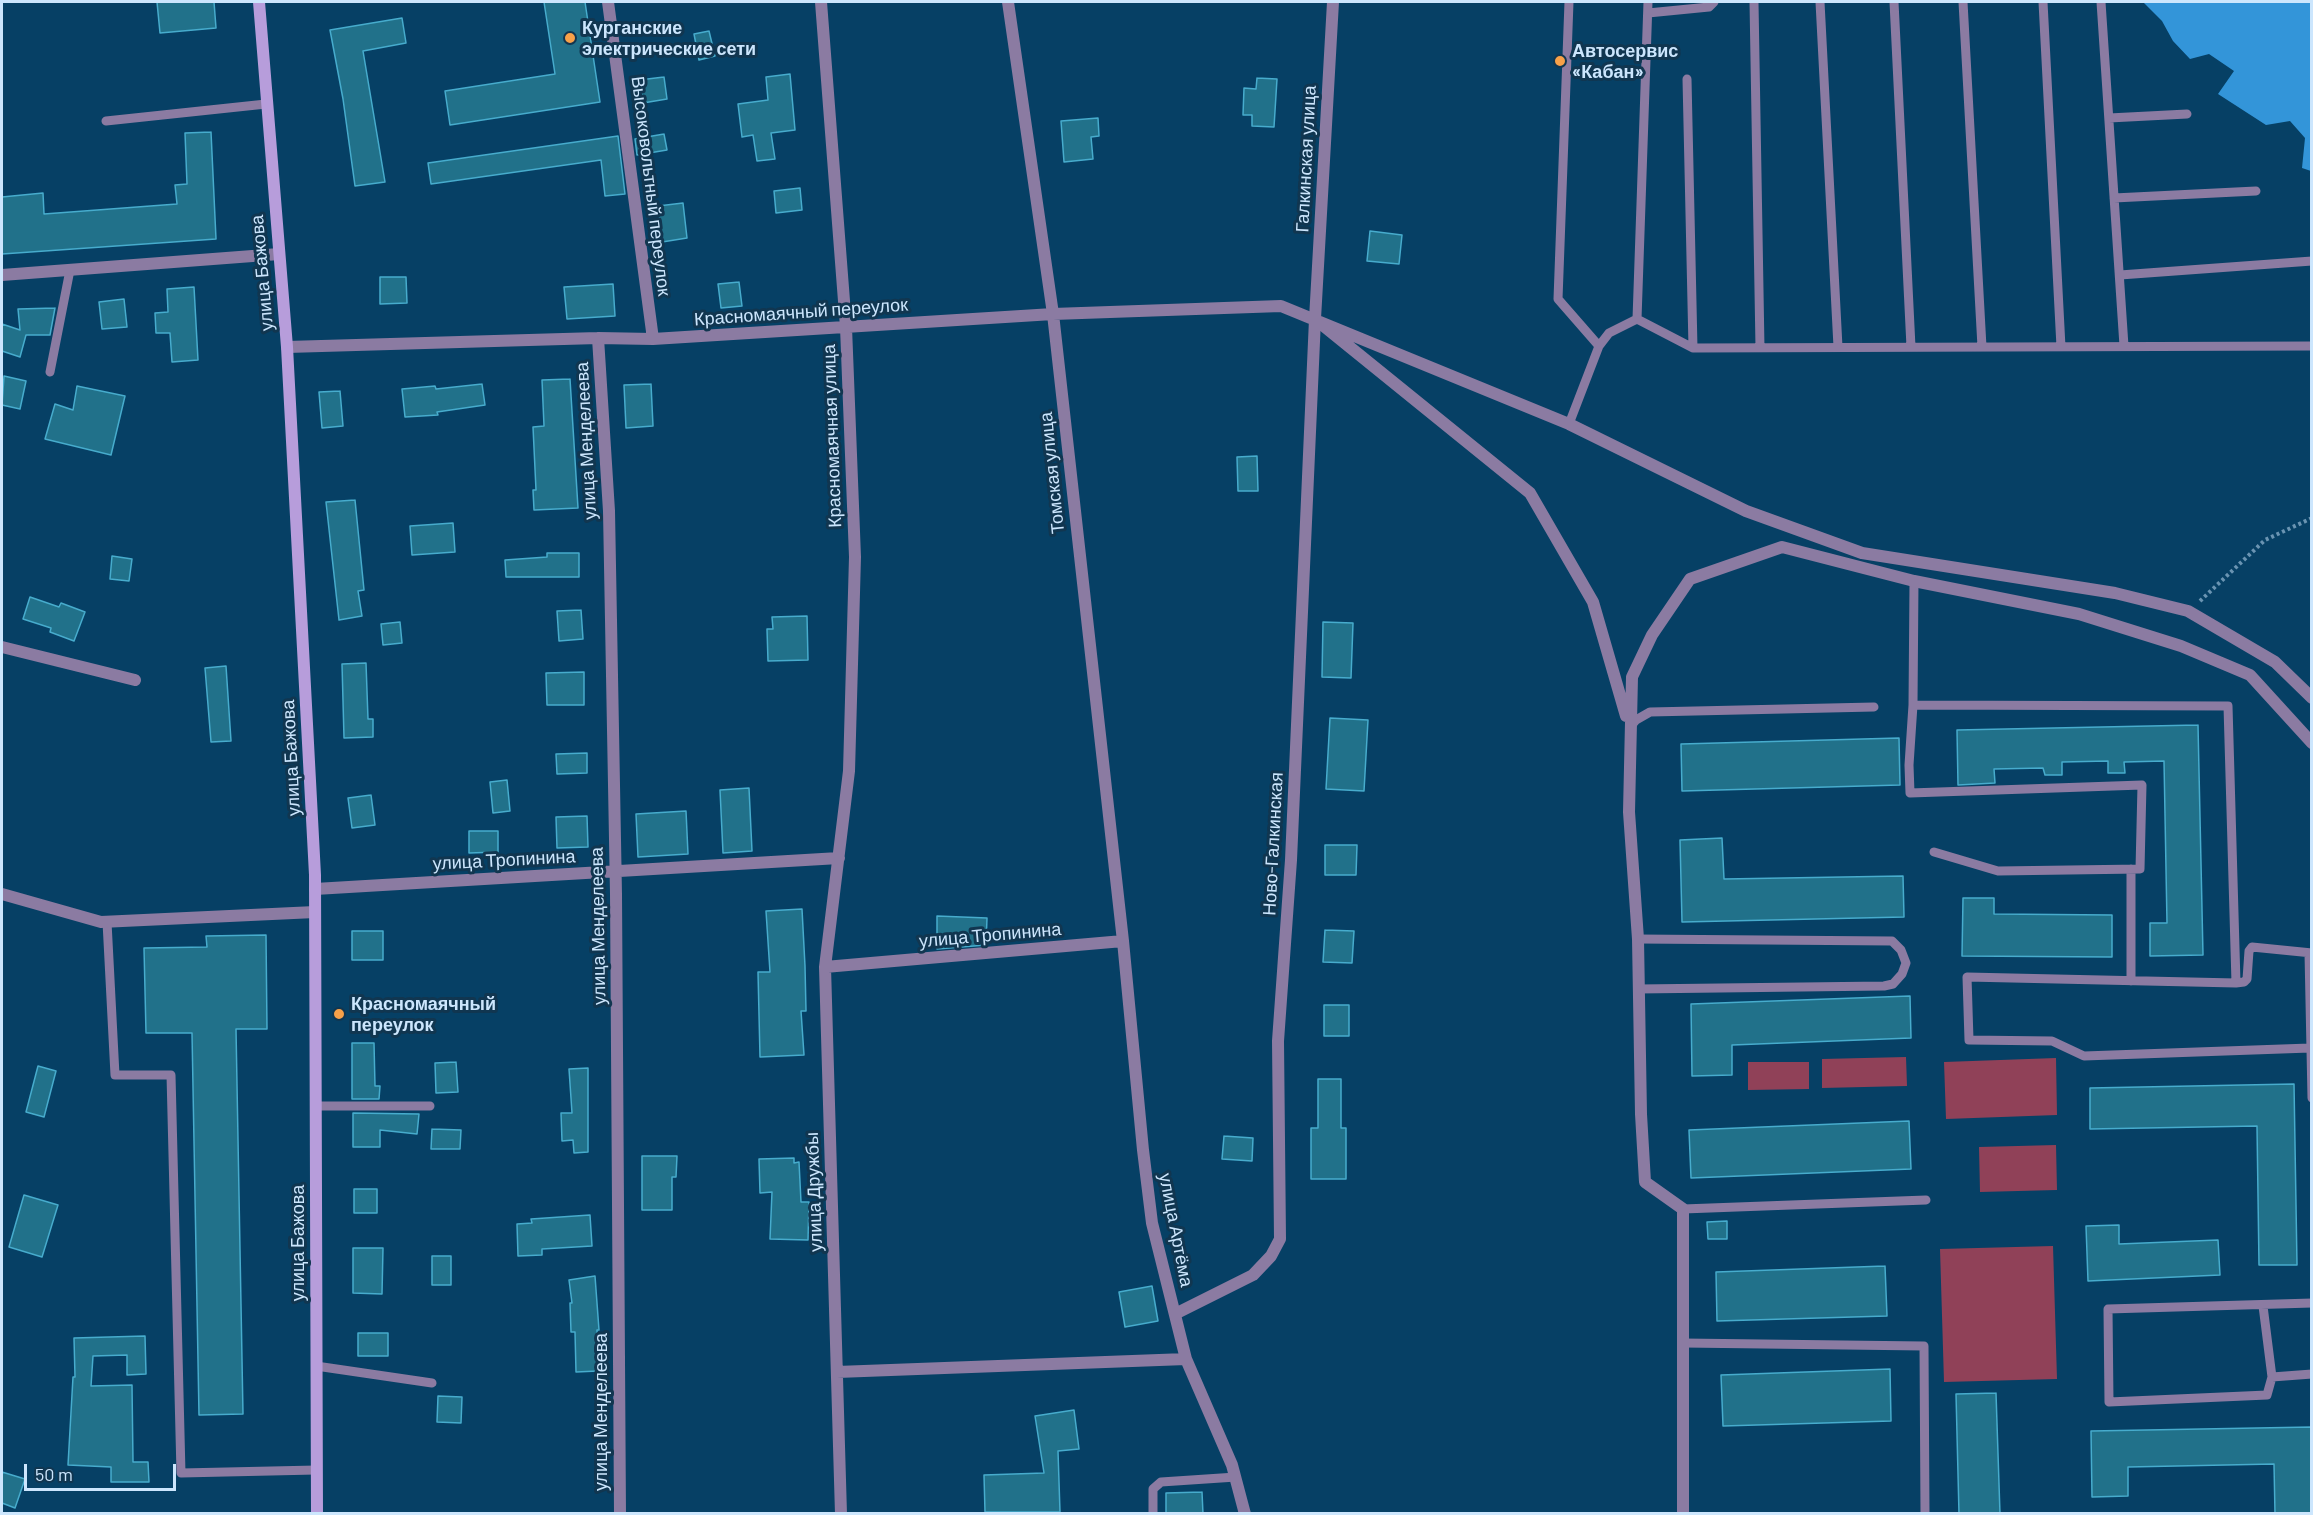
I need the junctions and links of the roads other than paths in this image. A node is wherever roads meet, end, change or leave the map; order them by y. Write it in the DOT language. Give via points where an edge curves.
graph roads {
  1 [pos="259,2"];
  2 [pos="608,2"];
  3 [pos="820,2"];
  4 [pos="1008,2"];
  5 [pos="1333,2"];
  6 [pos="1569,2"];
  7 [pos="1648,2"];
  8 [pos="1714,2"];
  9 [pos="1754,2"];
  10 [pos="1820,2"];
  11 [pos="1894,2"];
  12 [pos="1963,2"];
  13 [pos="2043,2"];
  14 [pos="2101,2"];
  15 [pos="1648,13"];
  16 [pos="1687,80"];
  17 [pos="266,104"];
  18 [pos="2187,114"];
  19 [pos="2109,118"];
  20 [pos="106,121"];
  21 [pos="2256,191"];
  22 [pos="2114,198"];
  23 [pos="279,254"];
  24 [pos="2312,261"];
  25 [pos="70,270"];
  26 [pos="2,275"];
  27 [pos="2120,275"];
  28 [pos="1053,314"];
  29 [pos="1315,319"];
  30 [pos="1636,319"];
  31 [pos="846,327"];
  32 [pos="598,339"];
  33 [pos="653,339"];
  34 [pos="1599,346"];
  35 [pos="2124,346"];
  36 [pos="2312,346"];
  37 [pos="287,347"];
  38 [pos="1838,347"];
  39 [pos="1911,347"];
  40 [pos="1982,347"];
  41 [pos="2061,347"];
  42 [pos="1694,348"];
  43 [pos="1760,348"];
  44 [pos="50,372"];
  45 [pos="1569,424"];
  46 [pos="1914,581"];
  47 [pos="2,647"];
  48 [pos="135,680"];
  49 [pos="2312,698"];
  50 [pos="1913,705"];
  51 [pos="1874,707"];
  52 [pos="1630,728"];
  53 [pos="2312,742"];
  54 [pos="1934,852"];
  55 [pos="838,864"];
  56 [pos="2131,869"];
  57 [pos="615,871"];
  58 [pos="315,889"];
  59 [pos="2,894"];
  60 [pos="315,912"];
  61 [pos="107,922"];
  62 [pos="1638,939"];
  63 [pos="1123,941"];
  64 [pos="2311,953"];
  65 [pos="825,967"];
  66 [pos="2131,981"];
  67 [pos="2236,983"];
  68 [pos="1638,989"];
  69 [pos="2310,1048"];
  70 [pos="2312,1098"];
  71 [pos="316,1106"];
  72 [pos="430,1106"];
  73 [pos="1926,1200"];
  74 [pos="1683,1209"];
  75 [pos="2312,1302"];
  76 [pos="2263,1306"];
  77 [pos="1175,1314"];
  78 [pos="1683,1342"];
  79 [pos="1186,1359"];
  80 [pos="316,1366"];
  81 [pos="837,1372"];
  82 [pos="2312,1374"];
  83 [pos="2272,1377"];
  84 [pos="432,1383"];
  85 [pos="316,1470"];
  86 [pos="1236,1477"];
  87 [pos="317,1514"];
  88 [pos="620,1514"];
  89 [pos="841,1514"];
  90 [pos="1154,1514"];
  91 [pos="1245,1514"];
  92 [pos="1683,1514"];
  93 [pos="1925,1514"];
  1 -- 17 [label="main road, улица Бажова"];
  2 -- 33 [label="street, Высоковольтный переулок"];
  3 -- 31 [label="street, Красномаячная улица"];
  4 -- 28 [label="street, Томская улица"];
  5 -- 29 [label="street, Галкинская улица"];
  6 -- 34 [label="lane" via="1558,300"];
  7 -- 15 [label="lane"];
  8 -- 15 [label="lane" via="1709,7"];
  9 -- 43 [label="lane"];
  10 -- 38 [label="lane"];
  11 -- 39 [label="lane"];
  12 -- 40 [label="lane"];
  13 -- 41 [label="lane"];
  14 -- 19 [label="lane"];
  15 -- 30 [label="lane"];
  16 -- 42 [label="lane"];
  17 -- 20 [label="lane"];
  17 -- 23 [label="main road, улица Бажова"];
  18 -- 19 [label="lane"];
  19 -- 22 [label="lane"];
  21 -- 22 [label="lane"];
  22 -- 27 [label="lane"];
  23 -- 25 [label="street"];
  23 -- 37 [label="main road, улица Бажова"];
  24 -- 27 [label="lane"];
  25 -- 26 [label="street"];
  25 -- 44 [label="lane"];
  27 -- 35 [label="lane"];
  28 -- 29 [label="street, Красномаячный переулок" via="1281,306"];
  28 -- 31 [label="street, Красномаячный переулок"];
  28 -- 63 [label="street, Томская улица"];
  29 -- 45 [label="street, Красномаячный переулок"];
  29 -- 52 [label="street" via="1530,493 1593,602"];
  29 -- 77 [label="street, Ново-Галкинская" via="1291,848 1278,1041 1280,1239 1253,1275"];
  30 -- 34 [label="lane" via="1609,333"];
  30 -- 42 [label="lane"];
  31 -- 33 [label="street, Красномаячный переулок"];
  31 -- 55 [label="street, Красномаячная улица" via="855,557 849,771"];
  32 -- 33 [label="street, Красномаячный переулок"];
  32 -- 37 [label="street, Красномаячный переулок"];
  32 -- 57 [label="street, улица Менделеева" via="609,511"];
  34 -- 45 [label="lane"];
  35 -- 36 [label="lane"];
  35 -- 41 [label="lane"];
  37 -- 58 [label="main road, улица Бажова"];
  38 -- 39 [label="lane"];
  38 -- 43 [label="lane"];
  39 -- 40 [label="lane"];
  40 -- 41 [label="lane"];
  42 -- 43 [label="lane"];
  45 -- 49 [label="street, Красномаячный переулок" via="1746,511 1862,553 2115,593 2188,612 2275,662"];
  46 -- 50 [label="lane"];
  46 -- 52 [label="street" via="1782,547 1690,579 1652,635 1632,677"];
  46 -- 53 [label="street" via="2079,614 2181,646 2250,675"];
  47 -- 48 [label="street"];
  50 -- 56 [label="lane" via="1910,793 2142,785 2139,869"];
  50 -- 67 [label="lane" via="2228,706"];
  51 -- 52 [label="lane" via="1650,712"];
  52 -- 62 [label="street" via="1629,812"];
  54 -- 56 [label="lane" via="1998,871"];
  55 -- 57 [label="street, улица Тропинина"];
  55 -- 65 [label="street, улица Дружбы"];
  56 -- 66 [label="lane"];
  57 -- 58 [label="street, улица Тропинина"];
  57 -- 88 [label="street, улица Менделеева"];
  58 -- 60 [label="main road, улица Бажова"];
  59 -- 61 [label="street"];
  60 -- 61 [label="street"];
  60 -- 71 [label="main road, улица Бажова"];
  61 -- 85 [label="lane" via="115,1075 171,1075 181,1473"];
  62 -- 68 [label="street"];
  62 -- 68 [label="lane" via="1892,941 1906,963 1893,984 1884,986"];
  63 -- 65 [label="street, улица Тропинина"];
  63 -- 77 [label="street, улица Артёма" via="1152,1223"];
  64 -- 67 [label="lane" via="2252,947 2247,979"];
  64 -- 69 [label="lane"];
  65 -- 81 [label="street, улица Дружбы"];
  66 -- 67 [label="lane"];
  66 -- 69 [label="lane" via="1967,977 1969,1040 2052,1041 2084,1056"];
  68 -- 74 [label="street" via="1645,1182"];
  69 -- 70 [label="lane"];
  71 -- 72 [label="lane"];
  71 -- 80 [label="main road, улица Бажова"];
  73 -- 74 [label="lane"];
  74 -- 78 [label="street"];
  75 -- 76 [label="lane"];
  76 -- 83 [label="lane"];
  76 -- 83 [label="lane" via="2108,1309 2109,1402 2267,1395"];
  77 -- 79 [label="street, улица Артёма"];
  78 -- 92 [label="street"];
  78 -- 93 [label="lane" via="1924,1346"];
  79 -- 81 [label="street"];
  79 -- 86 [label="street, улица Артёма"];
  80 -- 84 [label="lane"];
  80 -- 85 [label="main road, улица Бажова"];
  81 -- 89 [label="street, улица Дружбы"];
  82 -- 83 [label="lane"];
  85 -- 87 [label="main road, улица Бажова"];
  86 -- 90 [label="lane" via="1161,1482 1153,1489"];
  86 -- 91 [label="street, улица Артёма"];
}
